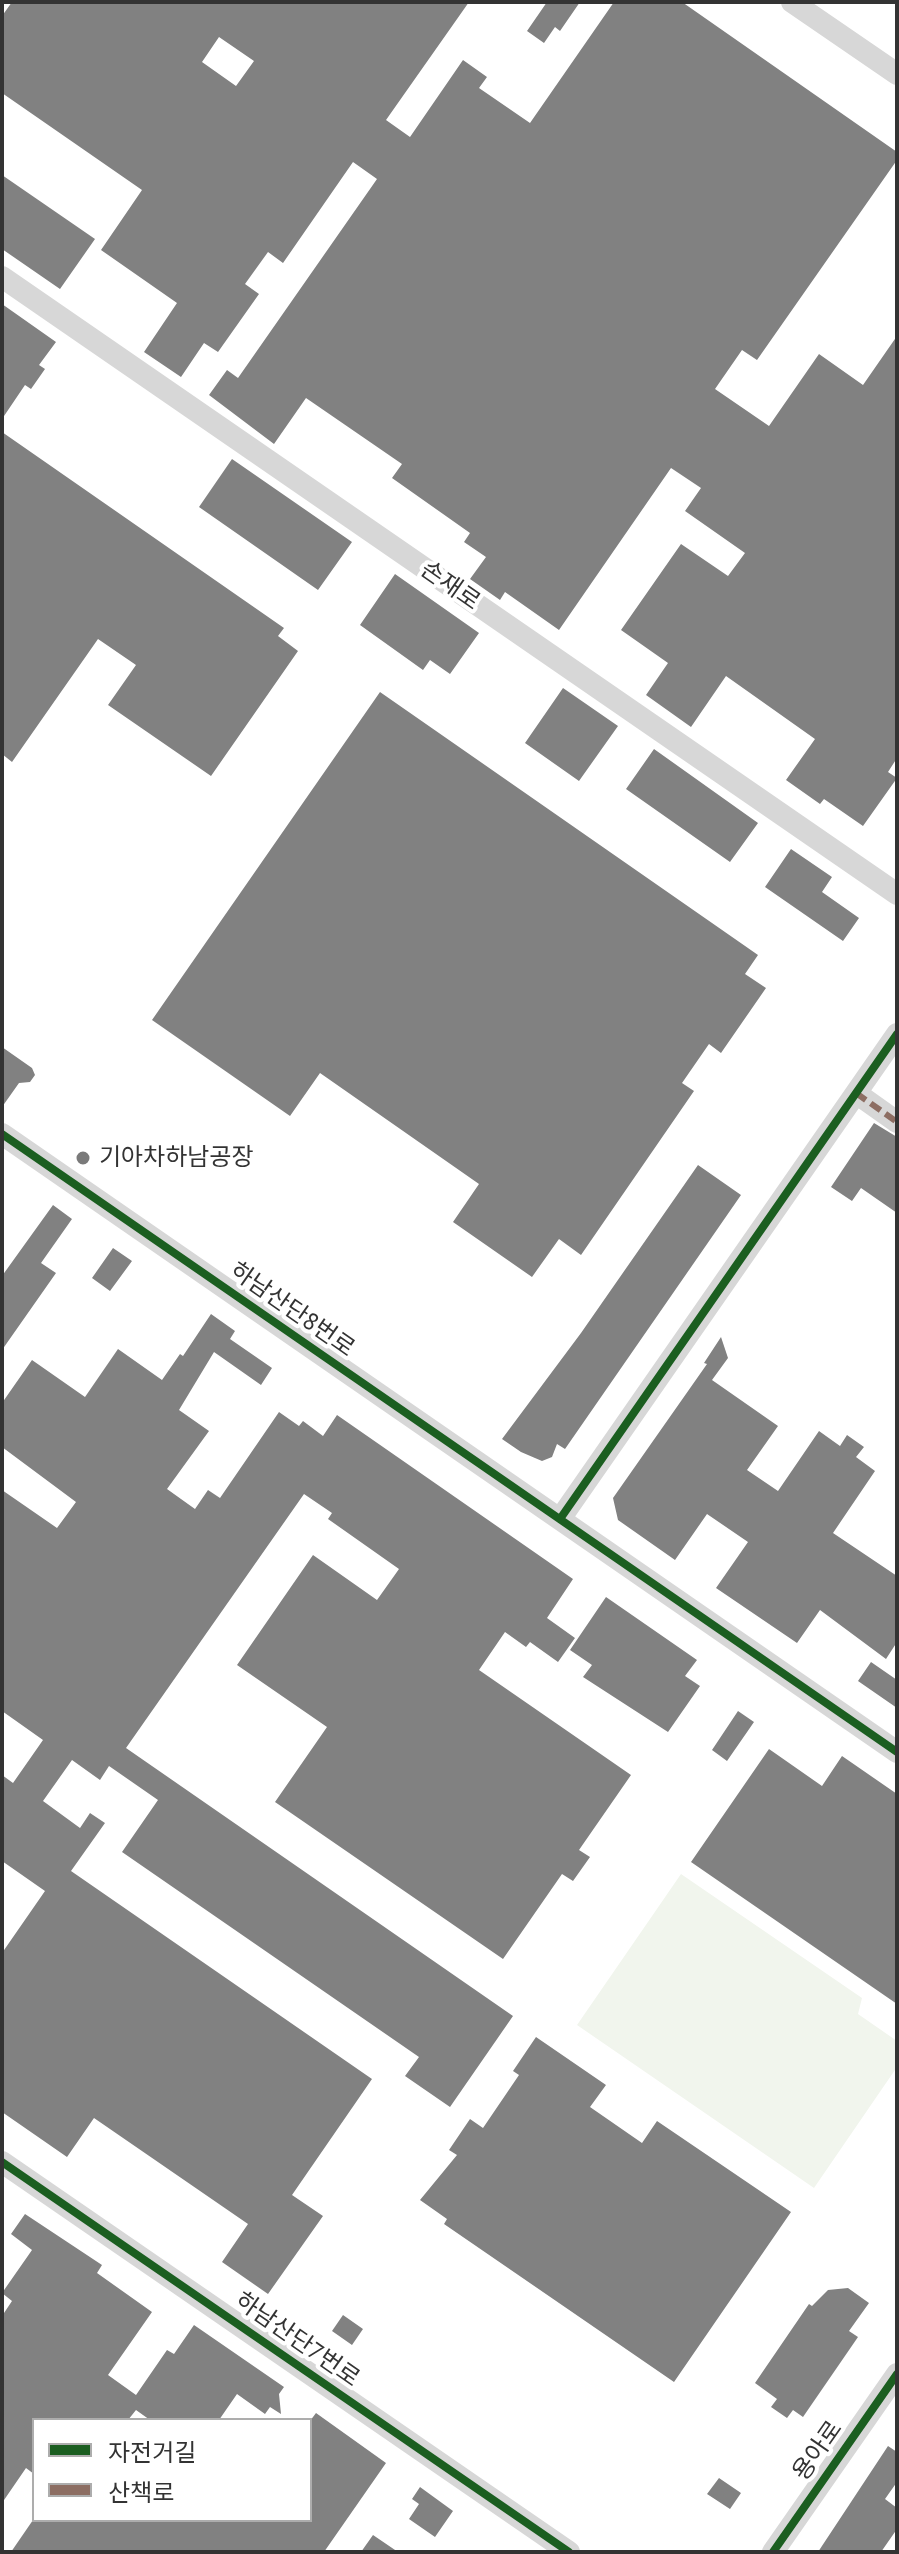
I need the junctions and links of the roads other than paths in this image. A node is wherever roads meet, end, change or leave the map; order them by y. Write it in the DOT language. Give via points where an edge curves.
graph roads {
  1 [pos="792,2"];
  2 [pos="897,74"];
  3 [pos="2,277"];
  4 [pos="897,894"];
  5 [pos="897,1034"];
  6 [pos="856,1093"];
  7 [pos="897,1122"];
  8 [pos="2,1134"];
  9 [pos="560,1519"];
  10 [pos="897,1752"];
  11 [pos="2,2162"];
  12 [pos="897,2374"];
  13 [pos="569,2552"];
  14 [pos="773,2552"];
  1 -- 2 [label="street"];
  3 -- 4 [label="street, 손재로"];
  5 -- 6 [label="street"];
  6 -- 7 [label="street"];
  6 -- 9 [label="street"];
  8 -- 9 [label="street, 하남산단8번로"];
  9 -- 10 [label="street, 하남산단8번로"];
  11 -- 13 [label="street, 하남산단7번로"];
  12 -- 14 [label="street, 용아로"];
}
